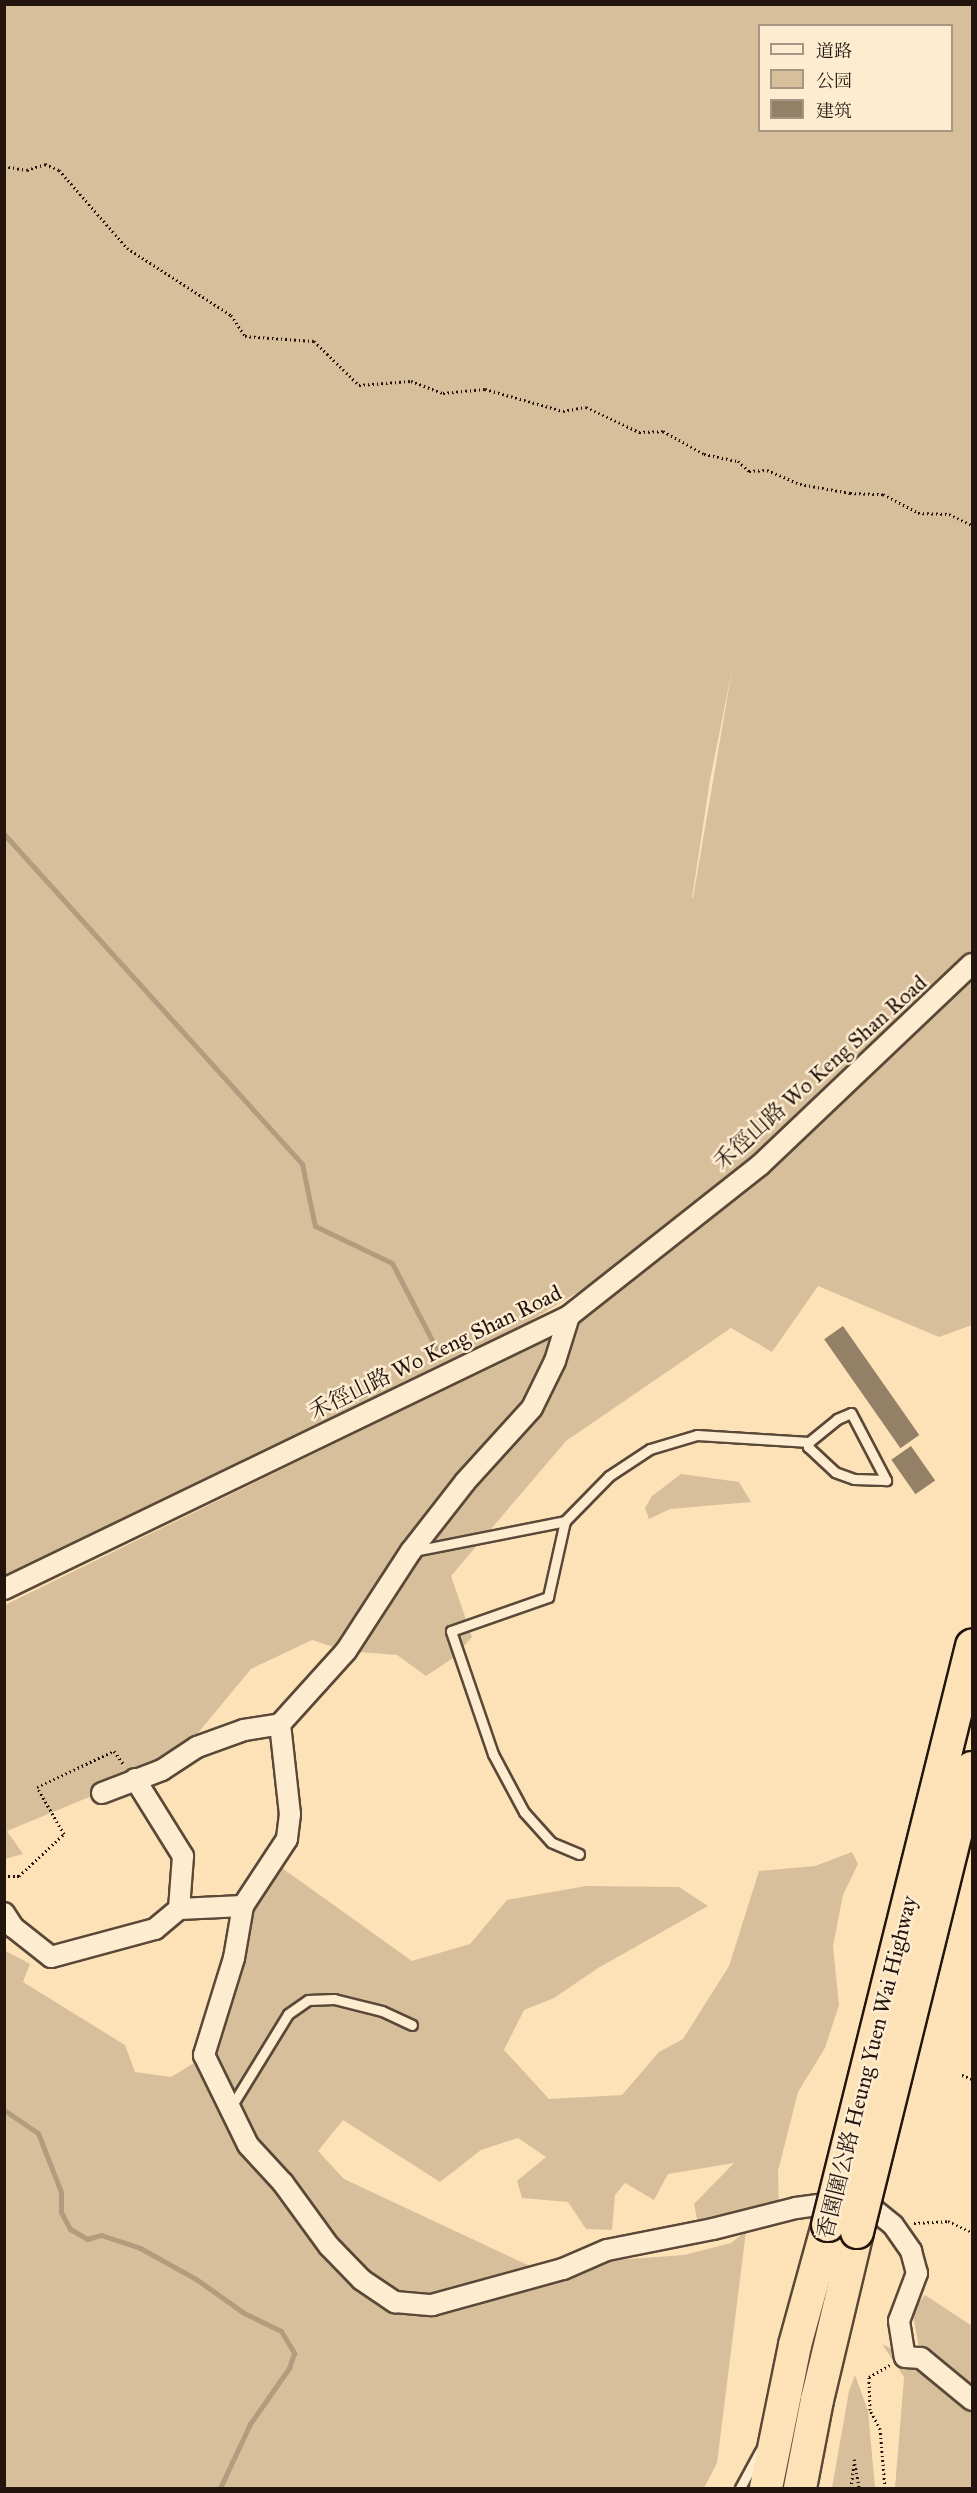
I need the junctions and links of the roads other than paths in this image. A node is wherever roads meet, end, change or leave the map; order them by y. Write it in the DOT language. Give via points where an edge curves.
graph roads {
  1 [pos="972,964"];
  2 [pos="569,1316"];
  3 [pos="809,1442"];
  4 [pos="565,1521"];
  5 [pos="411,1551"];
  6 [pos="4,1589"];
  7 [pos="972,1646"];
  8 [pos="280,1724"];
  9 [pos="972,1768"];
  10 [pos="135,1779"];
  11 [pos="102,1793"];
  12 [pos="579,1854"];
  13 [pos="243,1906"];
  14 [pos="179,1909"];
  15 [pos="4,1913"];
  16 [pos="412,2025"];
  17 [pos="230,2109"];
  18 [pos="843,2228"];
  19 [pos="972,2400"];
  20 [pos="778,2417"];
  21 [pos="740,2488"];
  22 [pos="766,2488"];
  23 [pos="800,2488"];
  1 -- 2 [label="street, 禾徑山路 Wo Keng Shan Road" via="760,1165"];
  2 -- 5 [label="street" via="555,1361 532,1408 465,1482"];
  2 -- 6 [label="street, 禾徑山路 Wo Keng Shan Road"];
  3 -- 3 [label="lane" via="808,1447 835,1472 854,1479 886,1480 851,1413 837,1419"];
  3 -- 4 [label="lane" via="697,1435 650,1449 609,1476"];
  4 -- 5 [label="lane"];
  4 -- 12 [label="lane" via="548,1597 451,1630 493,1754 524,1812 551,1842"];
  5 -- 8 [label="street" via="346,1651"];
  7 -- 18 [label="highway, 香園圍公路 Heung Yuen Wai Highway, bridge"];
  8 -- 10 [label="street" via="244,1730 197,1747 162,1770"];
  8 -- 13 [label="street" via="291,1814 287,1839"];
  9 -- 18 [label="highway, 香園圍公路 Heung Yuen Wai Highway, bridge"];
  10 -- 11 [label="street"];
  10 -- 14 [label="street" via="183,1856"];
  13 -- 14 [label="street"];
  13 -- 17 [label="street" via="234,1958 204,2055"];
  14 -- 15 [label="street" via="154,1929 51,1957 13,1927"];
  16 -- 17 [label="lane" via="382,2011 334,1999 308,2000 288,2014"];
  17 -- 19 [label="street" via="248,2145 283,2183 329,2246 362,2280 395,2302 432,2306 563,2269 607,2250 796,2208 826,2204 872,2208 893,2225 911,2250 917,2272 899,2321 905,2357 921,2358"];
  18 -- 20 [label="highway, 香園圍公路 Heung Yuen Wai Highway"];
  18 -- 23 [label="highway, 香園圍公路 Heung Yuen Wai Highway"];
  20 -- 21 [label="lane"];
  20 -- 22 [label="highway, 香園圍公路 Heung Yuen Wai Highway"];
}
